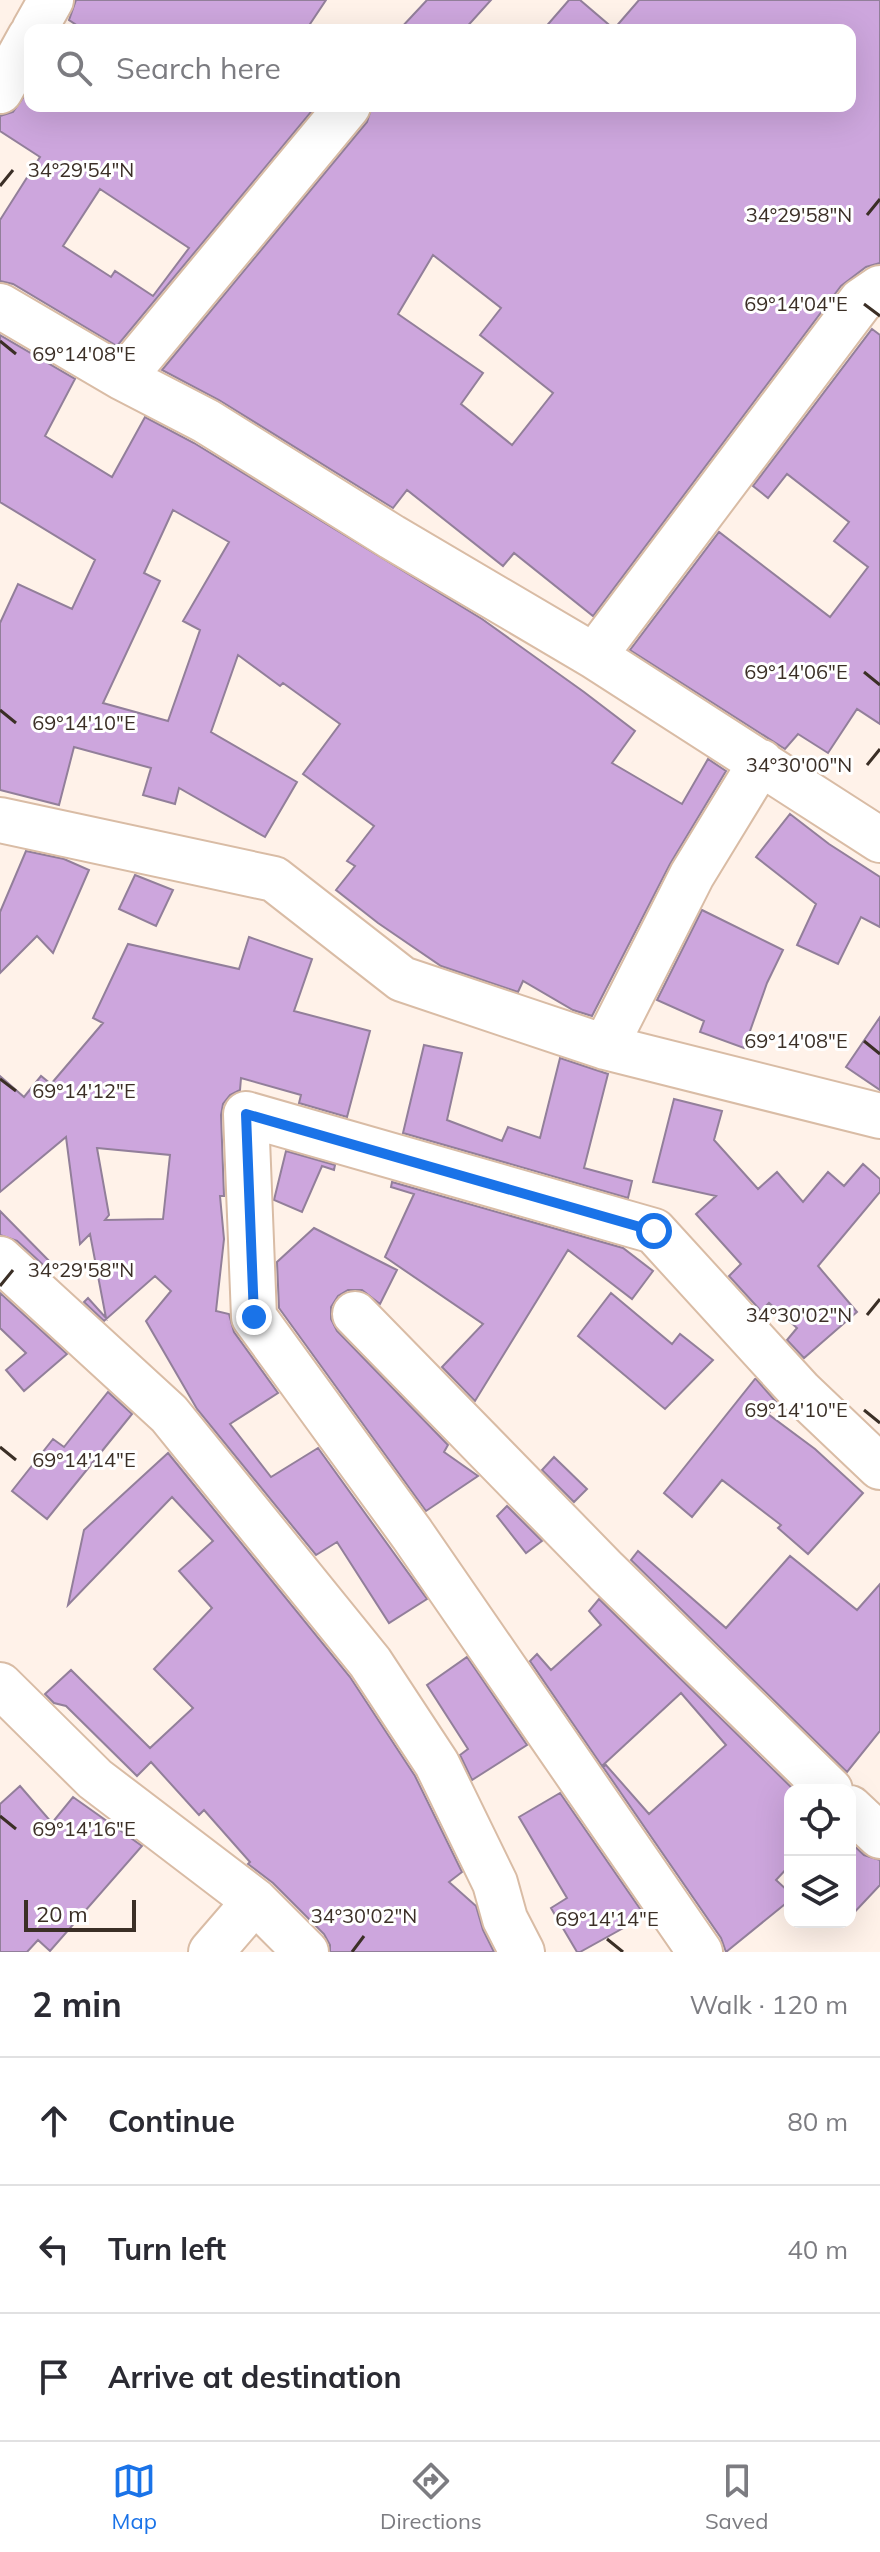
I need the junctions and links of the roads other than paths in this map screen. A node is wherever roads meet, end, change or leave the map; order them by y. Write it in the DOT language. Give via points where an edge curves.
graph roads {
  1 [pos="51,0"];
  2 [pos="36,24"];
  3 [pos="343,112"];
  4 [pos="880,288"];
  5 [pos="0,306"];
  6 [pos="123,378"];
  7 [pos="594,656"];
  8 [pos="761,762"];
  9 [pos="0,820"];
  10 [pos="880,840"];
  11 [pos="605,1047"];
  12 [pos="880,1116"];
  13 [pos="0,1259"];
  14 [pos="355,1314"];
  15 [pos="880,1467"];
  16 [pos="0,1685"];
  17 [pos="824,1784"];
  18 [pos="856,1814"];
  19 [pos="880,1836"];
  20 [pos="255,1901"];
  21 [pos="211,1952"];
  22 [pos="306,1952"];
  23 [pos="522,1952"];
  24 [pos="700,1952"];
  1 -- 2 [label="street"];
  3 -- 6 [label="street"];
  4 -- 7 [label="street" via="861,301"];
  5 -- 6 [label="street"];
  6 -- 7 [label="street" via="206,421"];
  7 -- 8 [label="street"];
  8 -- 10 [label="street"];
  8 -- 11 [label="street" via="692,875"];
  9 -- 11 [label="street" via="274,879 402,979"];
  11 -- 12 [label="street"];
  13 -- 23 [label="street" via="169,1414 370,1662 437,1764"];
  14 -- 17 [label="street"];
  15 -- 24 [label="street" via="801,1392 654,1231 246,1114 254,1317 421,1546"];
  16 -- 20 [label="street" via="95,1779"];
  18 -- 19 [label="street"];
  20 -- 21 [label="street"];
  20 -- 22 [label="street"];
}
